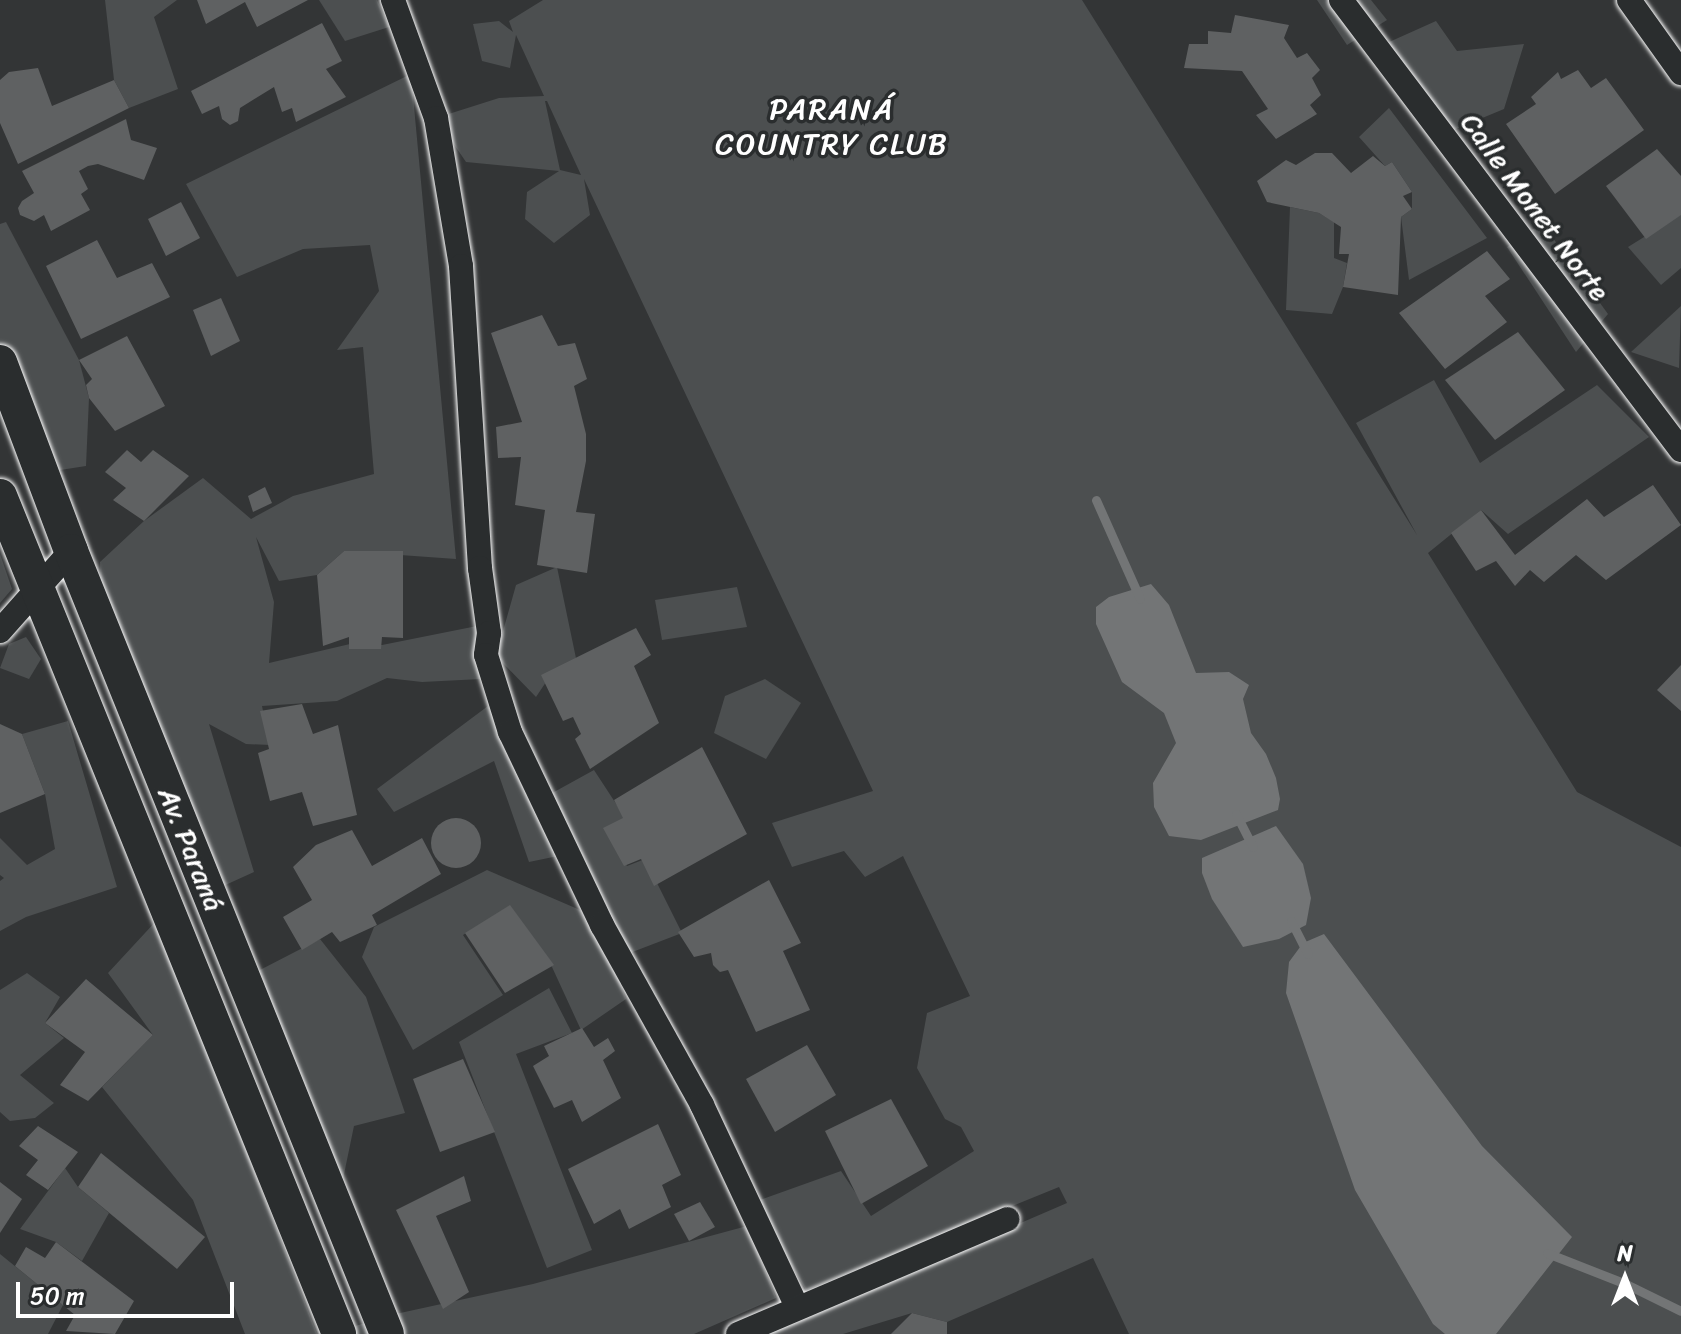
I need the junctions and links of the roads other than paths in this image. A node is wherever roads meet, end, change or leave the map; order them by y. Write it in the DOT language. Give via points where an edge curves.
graph roads {
  1 [pos="393,0"];
  2 [pos="1341,0"];
  3 [pos="1629,0"];
  4 [pos="1681,73"];
  5 [pos="0,362"];
  6 [pos="1681,450"];
  7 [pos="0,496"];
  8 [pos="71,551"];
  9 [pos="37,588"];
  10 [pos="0,631"];
  11 [pos="1008,1219"];
  12 [pos="797,1307"];
  13 [pos="339,1334"];
  14 [pos="387,1334"];
  15 [pos="738,1334"];
  1 -- 12 [label="street" via="436,118 461,266 489,633 486,655 510,732 602,925 702,1105"];
  2 -- 6 [label="street, Calle Monet Norte"];
  3 -- 4 [label="street"];
  5 -- 8 [label="street, Av. Paraná"];
  7 -- 9 [label="street, Av. Paraná"];
  8 -- 9 [label="street"];
  8 -- 14 [label="street, Av. Paraná"];
  9 -- 10 [label="street"];
  9 -- 13 [label="street, Av. Paraná"];
  11 -- 12 [label="street"];
  12 -- 15 [label="street"];
}
